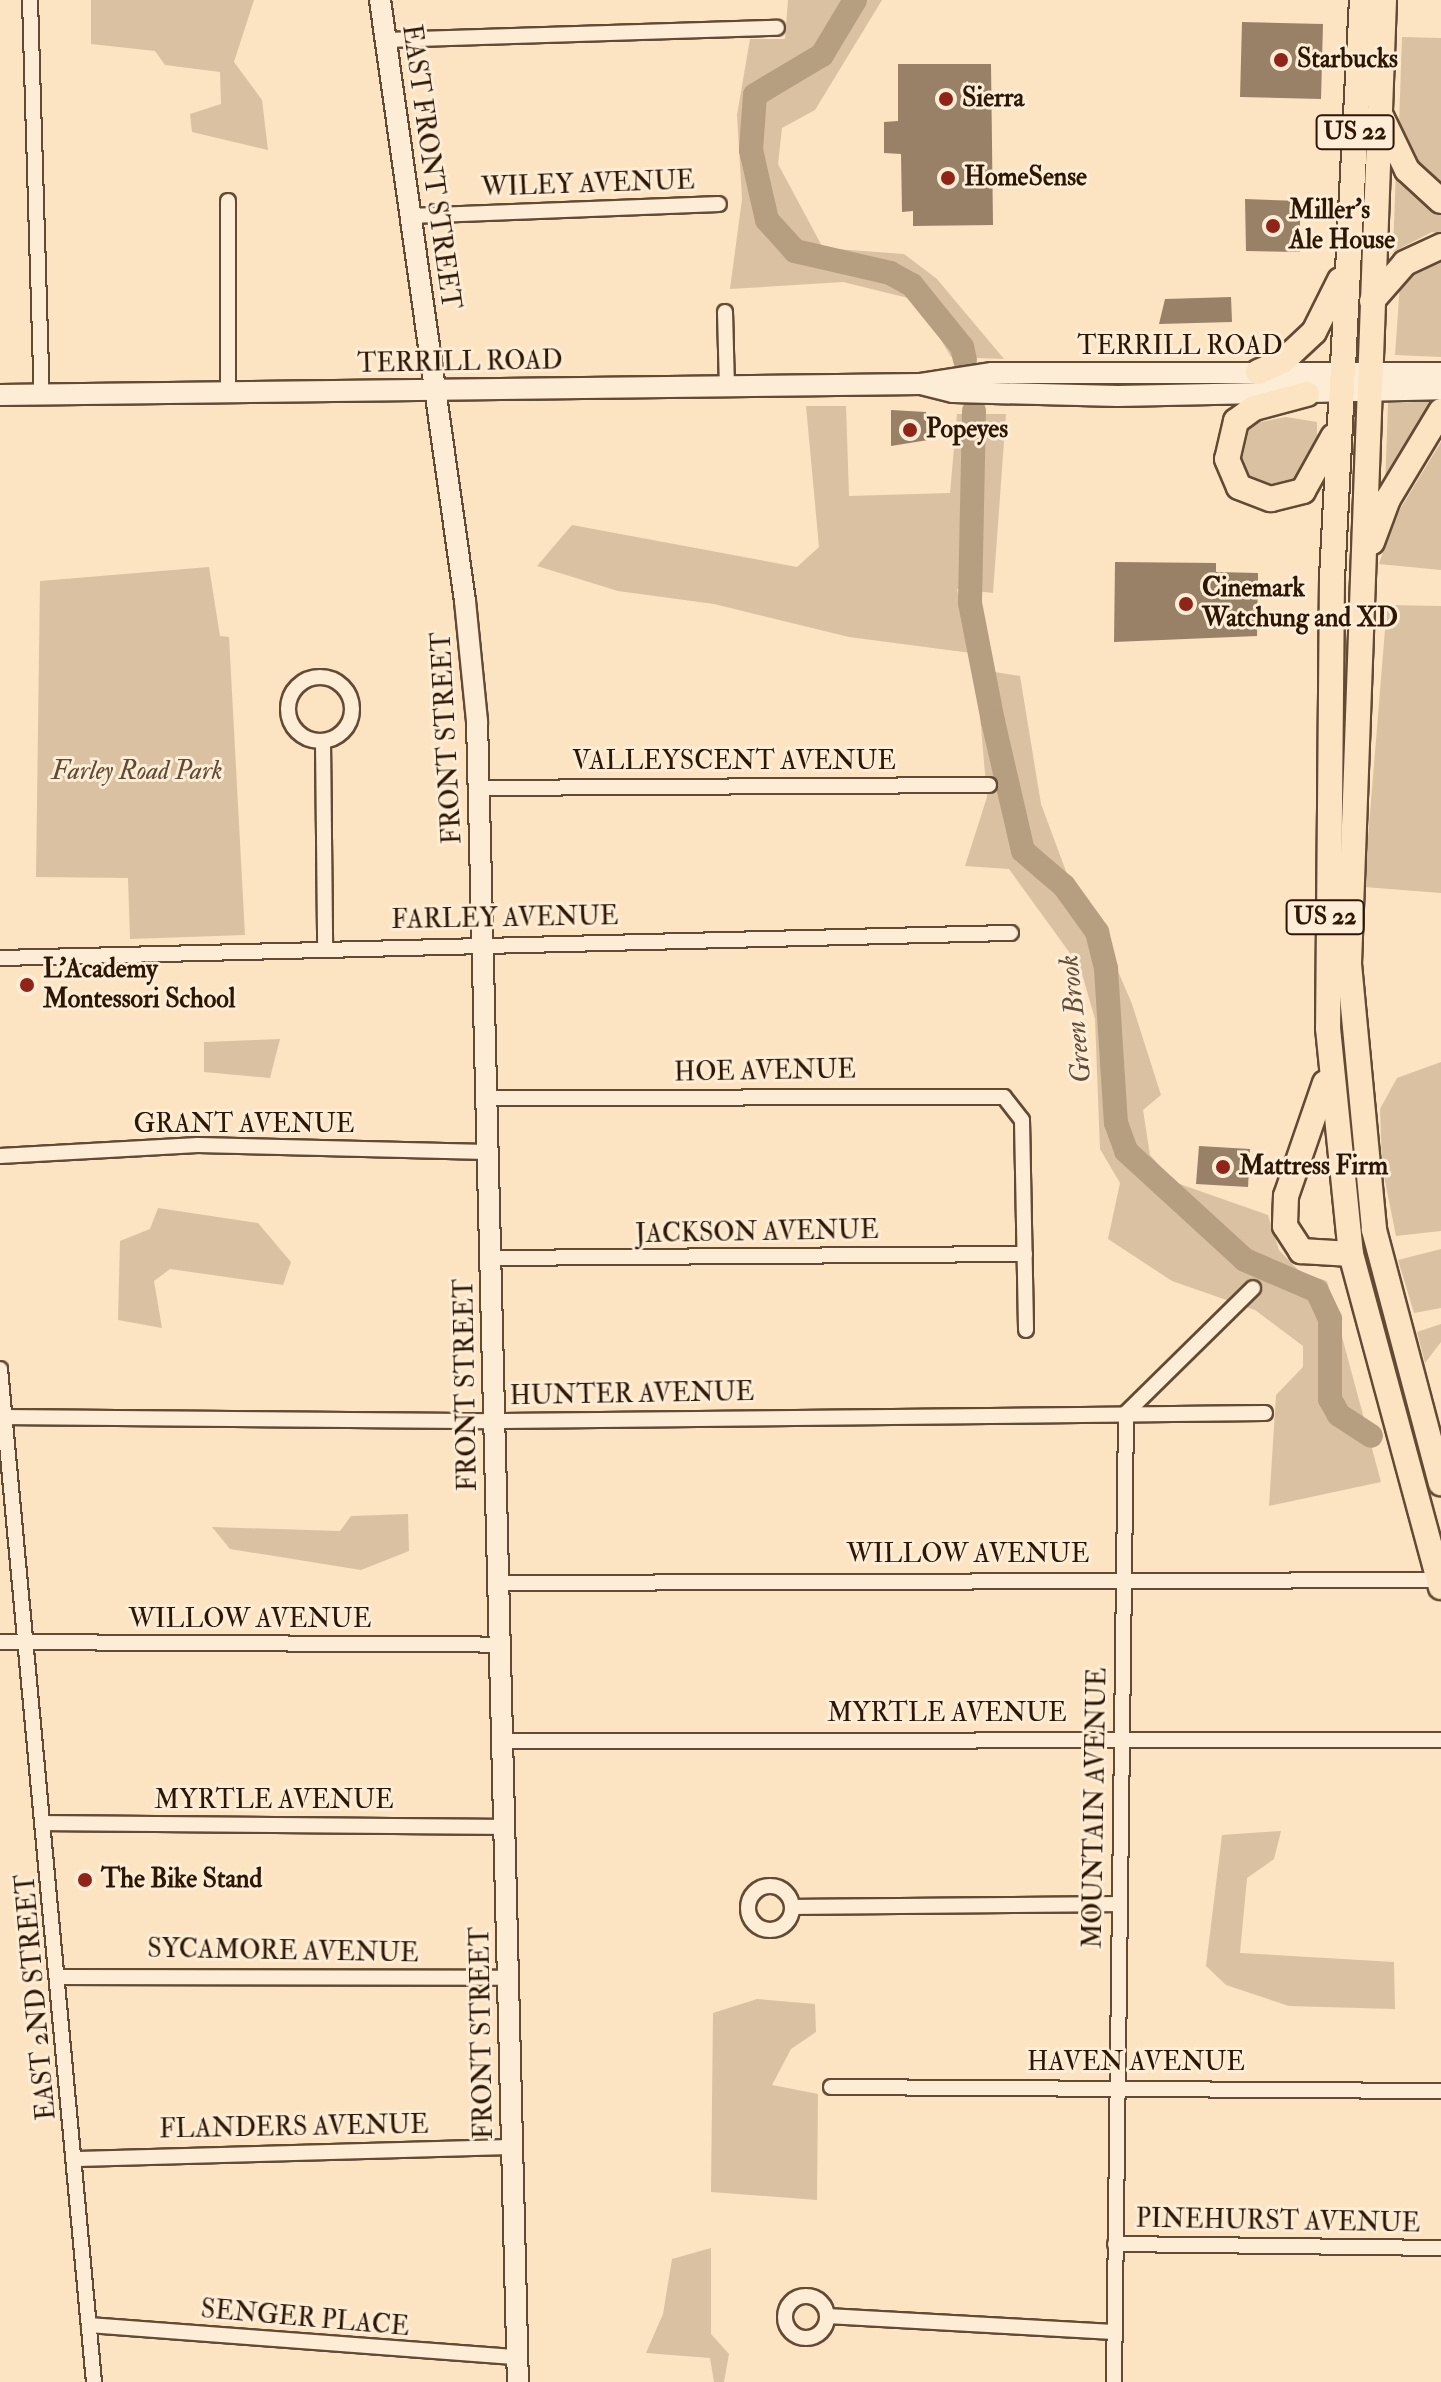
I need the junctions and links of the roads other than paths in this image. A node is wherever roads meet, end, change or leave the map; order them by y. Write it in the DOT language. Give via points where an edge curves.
graph roads {
  1 [pos="380,0"];
  2 [pos="1362,0"];
  3 [pos="1384,0"];
  4 [pos="32,6"];
  5 [pos="777,28"];
  6 [pos="385,40"];
  7 [pos="1379,111"];
  8 [pos="228,201"];
  9 [pos="1441,201"];
  10 [pos="719,204"];
  11 [pos="410,216"];
  12 [pos="1441,246"];
  13 [pos="1347,263"];
  14 [pos="1372,301"];
  15 [pos="725,312"];
  16 [pos="1341,371"];
  17 [pos="1258,372"];
  18 [pos="1441,373"];
  19 [pos="994,382"];
  20 [pos="1368,384"];
  21 [pos="727,386"];
  22 [pos="1441,389"];
  23 [pos="435,390"];
  24 [pos="228,392"];
  25 [pos="42,394"];
  26 [pos="1307,394"];
  27 [pos="0,395"];
  28 [pos="1340,396"];
  29 [pos="1441,411"];
  30 [pos="1339,424"];
  31 [pos="1364,567"];
  32 [pos="323,741"];
  33 [pos="989,785"];
  34 [pos="478,788"];
  35 [pos="1011,933"];
  36 [pos="482,943"];
  37 [pos="325,948"];
  38 [pos="0,958"];
  39 [pos="1330,1062"];
  40 [pos="486,1098"];
  41 [pos="487,1152"];
  42 [pos="0,1156"];
  43 [pos="1025,1254"];
  44 [pos="1351,1254"];
  45 [pos="490,1258"];
  46 [pos="1253,1288"];
  47 [pos="1026,1330"];
  48 [pos="0,1369"];
  49 [pos="1126,1413"];
  50 [pos="1265,1413"];
  51 [pos="2,1416"];
  52 [pos="494,1421"];
  53 [pos="1441,1483"];
  54 [pos="1123,1578"];
  55 [pos="498,1583"];
  56 [pos="1440,1584"];
  57 [pos="0,1642"];
  58 [pos="25,1642"];
  59 [pos="499,1645"];
  60 [pos="1121,1736"];
  61 [pos="1441,1740"];
  62 [pos="502,1741"];
  63 [pos="44,1823"];
  64 [pos="504,1827"];
  65 [pos="1119,1904"];
  66 [pos="793,1907"];
  67 [pos="58,1977"];
  68 [pos="508,1978"];
  69 [pos="1117,2086"];
  70 [pos="831,2087"];
  71 [pos="1441,2091"];
  72 [pos="512,2147"];
  73 [pos="76,2159"];
  74 [pos="1115,2244"];
  75 [pos="1441,2248"];
  76 [pos="827,2316"];
  77 [pos="89,2325"];
  78 [pos="1114,2332"];
  79 [pos="517,2357"];
  80 [pos="94,2382"];
  81 [pos="518,2382"];
  82 [pos="1114,2382"];
  1 -- 6 [label="street, EAST FRONT STREET"];
  2 -- 13 [label="highway, US 22"];
  3 -- 7 [label="highway, US 22"];
  4 -- 25 [label="street"];
  5 -- 6 [label="street"];
  6 -- 11 [label="street, EAST FRONT STREET"];
  7 -- 9 [label="highway" via="1407,170"];
  7 -- 14 [label="highway, US 22"];
  8 -- 24 [label="street"];
  10 -- 11 [label="street, WILEY AVENUE"];
  11 -- 23 [label="street, EAST FRONT STREET"];
  12 -- 14 [label="highway" via="1405,263"];
  13 -- 16 [label="highway, US 22"];
  13 -- 17 [label="highway" via="1314,332 1283,361"];
  14 -- 20 [label="highway, US 22"];
  15 -- 21 [label="street"];
  16 -- 17 [label="street, TERRILL ROAD"];
  16 -- 20 [label="street, TERRILL ROAD"];
  16 -- 28 [label="highway, US 22"];
  17 -- 19 [label="street, TERRILL ROAD"];
  18 -- 20 [label="street, TERRILL ROAD"];
  19 -- 21 [label="street, TERRILL ROAD"];
  19 -- 26 [label="street, TERRILL ROAD"];
  20 -- 22 [label="street, TERRILL ROAD"];
  20 -- 28 [label="street, TERRILL ROAD"];
  20 -- 31 [label="highway, US 22"];
  21 -- 23 [label="street, TERRILL ROAD"];
  23 -- 24 [label="street, TERRILL ROAD"];
  23 -- 34 [label="street, FRONT STREET" via="473,664"];
  24 -- 25 [label="street, TERRILL ROAD"];
  25 -- 27 [label="street, TERRILL ROAD"];
  26 -- 28 [label="street, TERRILL ROAD"];
  26 -- 30 [label="highway" via="1254,408 1236,421 1227,459 1239,487 1271,499 1303,491"];
  28 -- 30 [label="highway, US 22"];
  29 -- 31 [label="highway" via="1388,499"];
  30 -- 39 [label="highway, US 22" via="1325,886"];
  31 -- 53 [label="highway, US 22" via="1350,996 1374,1230"];
  32 -- 32 [label="street" via="346,727 351,702 340,685 312,679 295,689 289,717 302,736"];
  32 -- 37 [label="street"];
  33 -- 34 [label="street, VALLEYSCENT AVENUE"];
  34 -- 36 [label="street, FRONT STREET"];
  35 -- 36 [label="street, FARLEY AVENUE"];
  36 -- 37 [label="street, FARLEY AVENUE"];
  36 -- 40 [label="street, FRONT STREET"];
  37 -- 38 [label="street, FARLEY AVENUE"];
  39 -- 44 [label="highway, US 22"];
  39 -- 44 [label="highway" via="1310,1138 1286,1196 1285,1226 1301,1251"];
  40 -- 41 [label="street, FRONT STREET"];
  40 -- 43 [label="street, HOE AVENUE" via="994,1094 1019,1110"];
  41 -- 42 [label="street, GRANT AVENUE" via="198,1145"];
  41 -- 45 [label="street, FRONT STREET"];
  43 -- 45 [label="street, JACKSON AVENUE"];
  43 -- 47 [label="street"];
  44 -- 56 [label="highway, US 22"];
  45 -- 52 [label="street, FRONT STREET"];
  46 -- 49 [label="street"];
  48 -- 51 [label="street, EAST 2ND STREET"];
  49 -- 50 [label="street, HUNTER AVENUE"];
  49 -- 52 [label="street, HUNTER AVENUE"];
  49 -- 54 [label="street, MOUNTAIN AVENUE"];
  51 -- 52 [label="street, HUNTER AVENUE"];
  51 -- 58 [label="street, EAST 2ND STREET"];
  52 -- 55 [label="street, FRONT STREET"];
  54 -- 55 [label="street, WILLOW AVENUE"];
  54 -- 56 [label="street, WILLOW AVENUE"];
  54 -- 60 [label="street, MOUNTAIN AVENUE"];
  55 -- 59 [label="street, FRONT STREET"];
  57 -- 58 [label="street, WILLOW AVENUE"];
  58 -- 59 [label="street, WILLOW AVENUE"];
  58 -- 63 [label="street, EAST 2ND STREET"];
  59 -- 62 [label="street, FRONT STREET"];
  60 -- 61 [label="street, MYRTLE AVENUE"];
  60 -- 62 [label="street, MYRTLE AVENUE"];
  60 -- 65 [label="street, MOUNTAIN AVENUE"];
  62 -- 64 [label="street, FRONT STREET"];
  63 -- 64 [label="street, MYRTLE AVENUE"];
  63 -- 67 [label="street, EAST 2ND STREET"];
  64 -- 68 [label="street, FRONT STREET"];
  65 -- 66 [label="street"];
  65 -- 69 [label="street, MOUNTAIN AVENUE"];
  67 -- 68 [label="street, SYCAMORE AVENUE"];
  67 -- 73 [label="street, EAST 2ND STREET"];
  68 -- 72 [label="street, FRONT STREET"];
  69 -- 70 [label="street, HAVEN AVENUE"];
  69 -- 71 [label="street, HAVEN AVENUE"];
  69 -- 74 [label="street, MOUNTAIN AVENUE"];
  72 -- 73 [label="street, FLANDERS AVENUE"];
  72 -- 79 [label="street, FRONT STREET"];
  73 -- 77 [label="street, EAST 2ND STREET"];
  74 -- 75 [label="street, PINEHURST AVENUE"];
  74 -- 78 [label="street, MOUNTAIN AVENUE"];
  76 -- 78 [label="street"];
  77 -- 79 [label="street, SENGER PLACE"];
  77 -- 80 [label="street, EAST 2ND STREET"];
  78 -- 82 [label="street, MOUNTAIN AVENUE"];
  79 -- 81 [label="street, FRONT STREET"];
}
